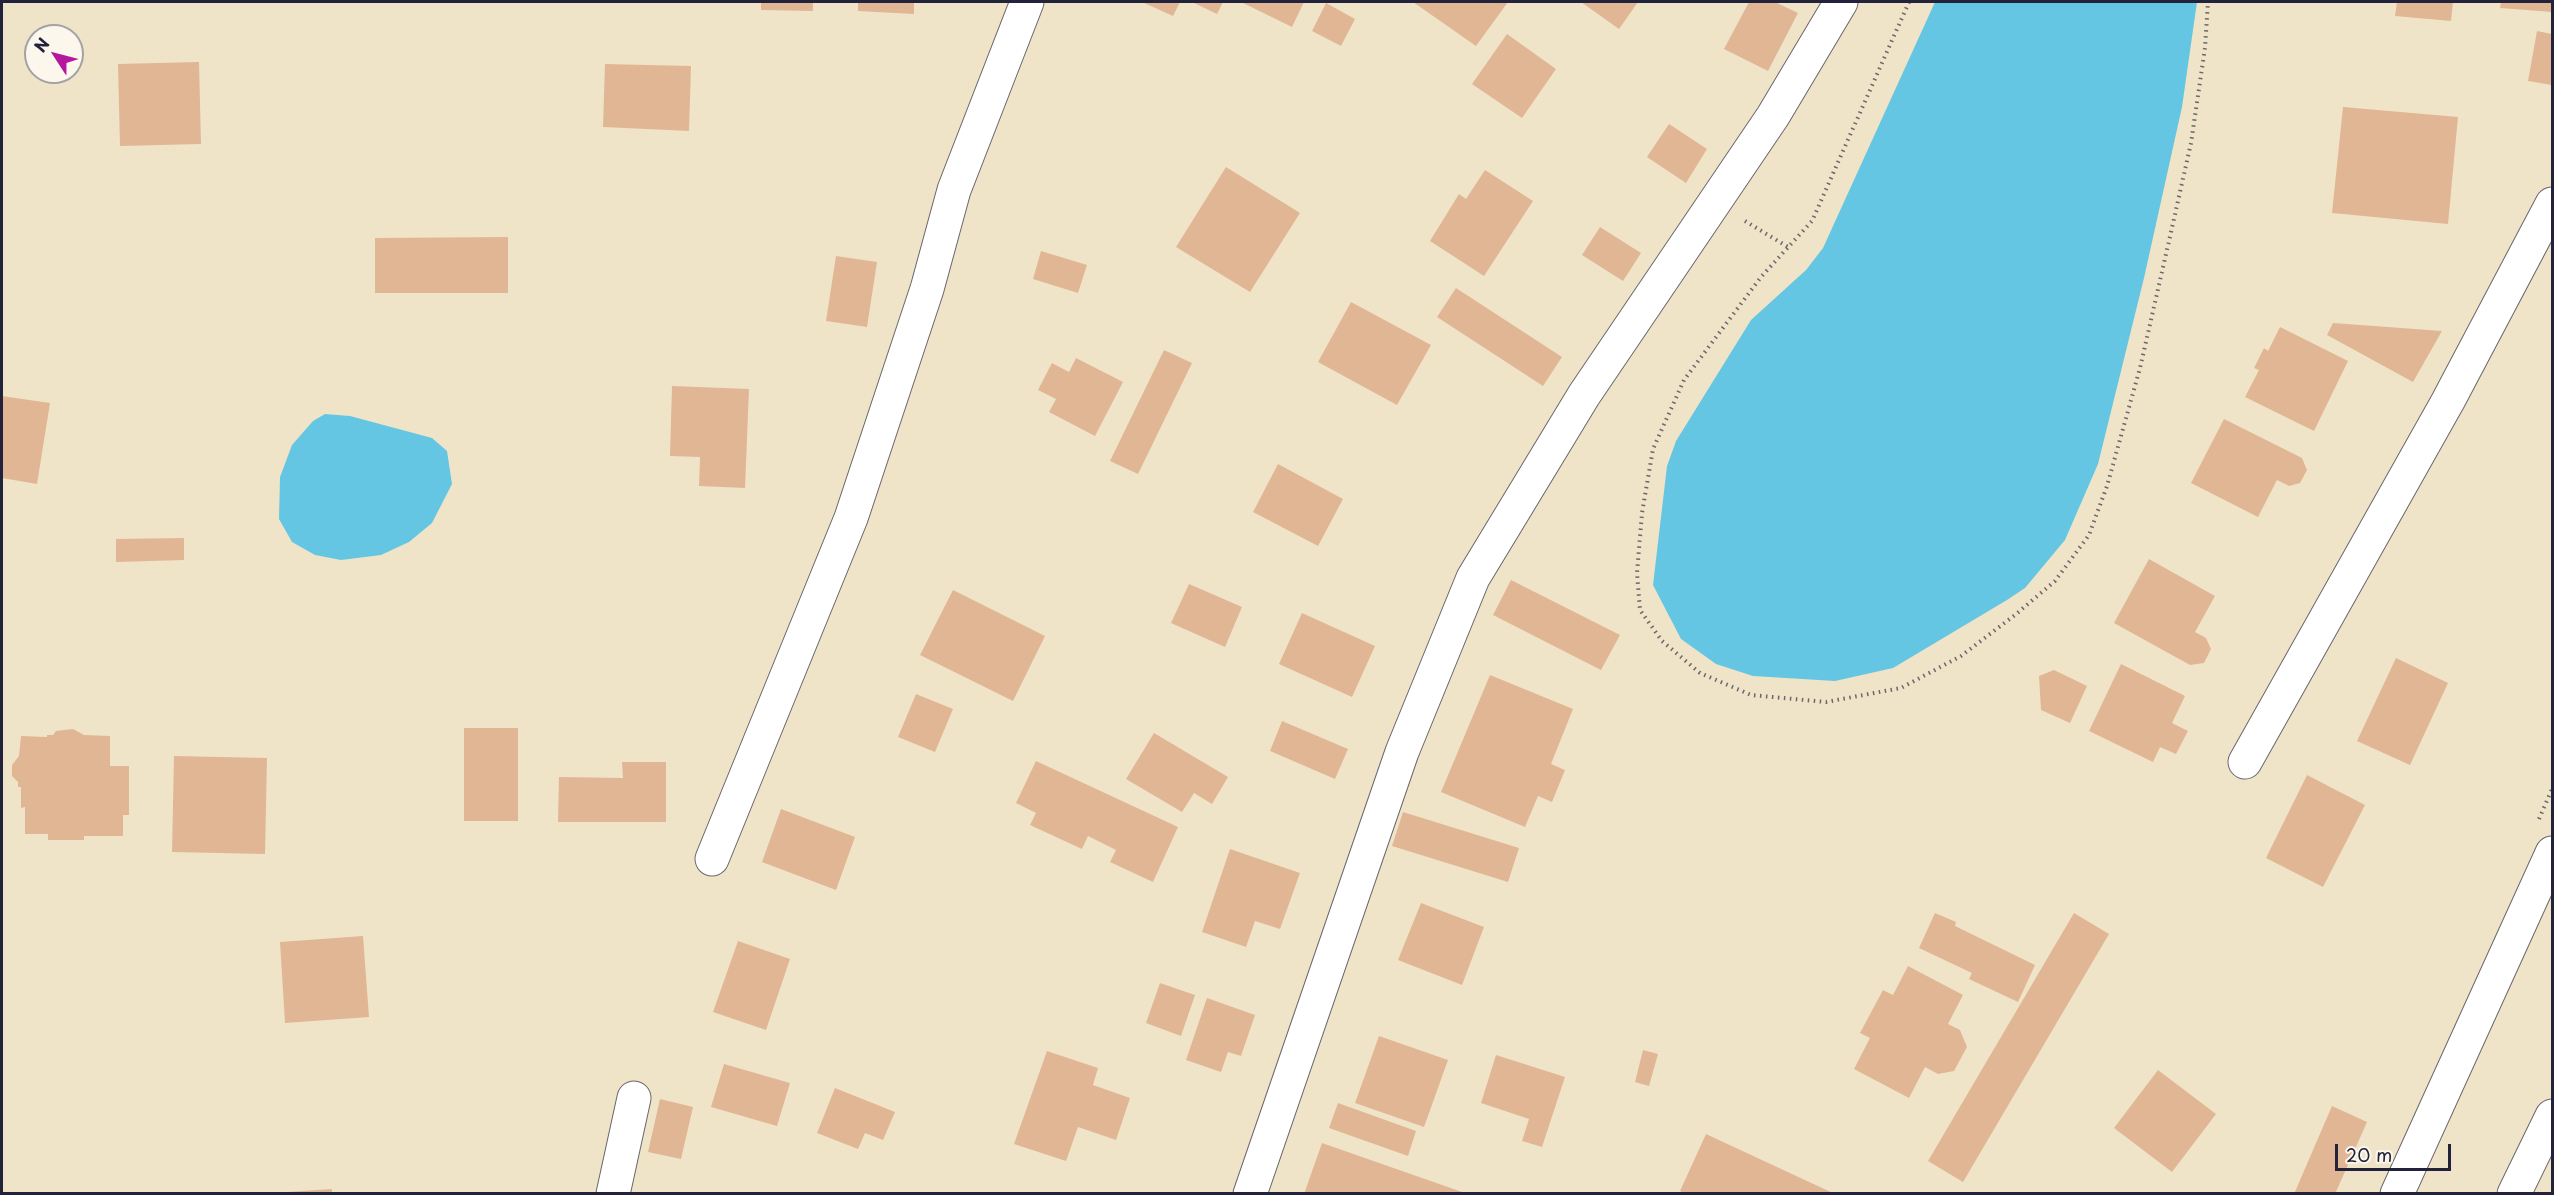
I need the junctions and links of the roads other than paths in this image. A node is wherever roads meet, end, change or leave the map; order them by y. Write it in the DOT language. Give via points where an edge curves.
graph roads {
  1 [pos="1027,2"];
  2 [pos="1841,2"];
  3 [pos="2553,204"];
  4 [pos="2245,762"];
  5 [pos="2553,853"];
  6 [pos="712,859"];
  7 [pos="634,1098"];
  8 [pos="2553,1116"];
  9 [pos="614,1194"];
  10 [pos="1250,1194"];
  11 [pos="2397,1194"];
  12 [pos="2514,1194"];
  1 -- 6 [label="lane" via="954,190 927,289 851,518"];
  2 -- 10 [label="lane" via="1773,116 1584,395 1473,578 1402,752"];
  3 -- 4 [label="lane" via="2448,401"];
  5 -- 11 [label="lane"];
  7 -- 9 [label="lane"];
  8 -- 12 [label="lane"];
}
